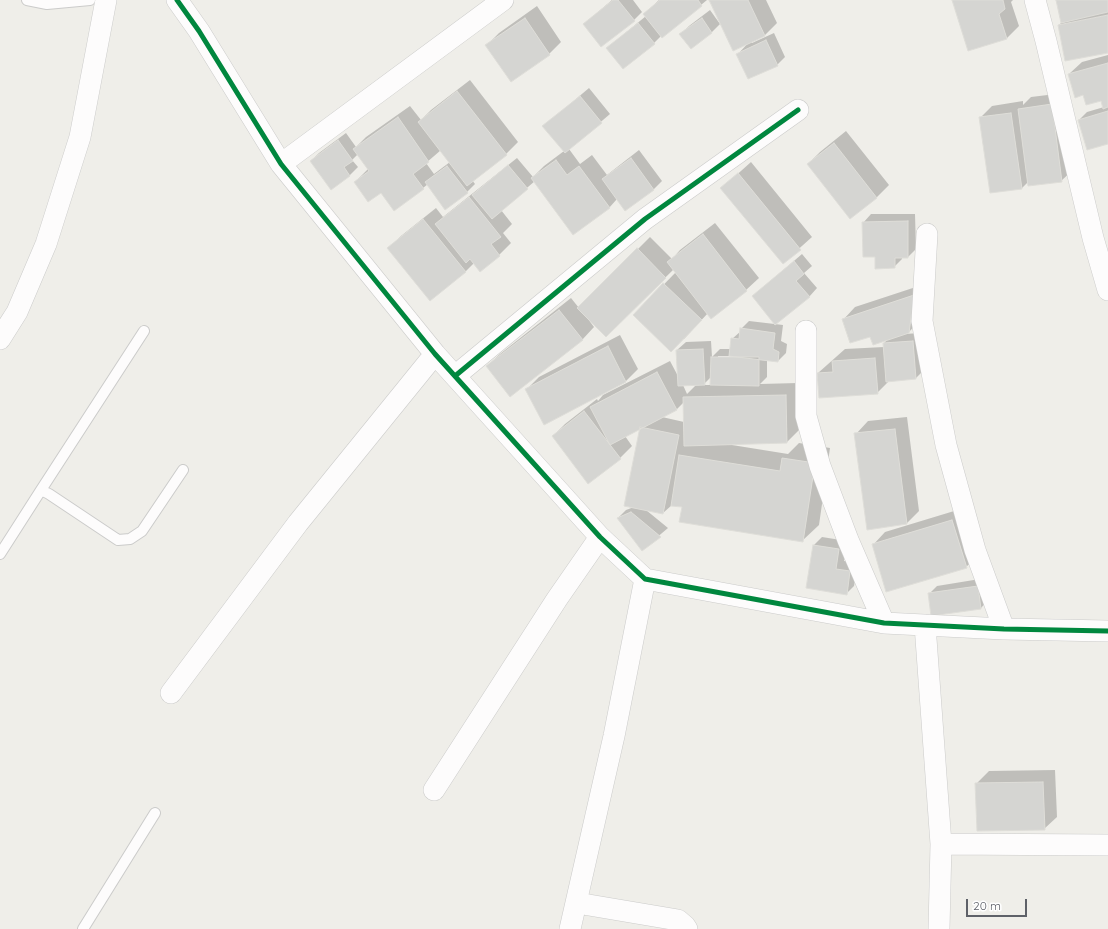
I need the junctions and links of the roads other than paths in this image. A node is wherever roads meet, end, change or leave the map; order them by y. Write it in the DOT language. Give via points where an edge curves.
graph roads {
  1 [pos="27,0"];
  2 [pos="90,0"];
  3 [pos="106,0"];
  4 [pos="177,0"];
  5 [pos="503,0"];
  6 [pos="1035,0"];
  7 [pos="798,110"];
  8 [pos="281,164"];
  9 [pos="927,234"];
  10 [pos="1108,290"];
  11 [pos="144,331"];
  12 [pos="806,331"];
  13 [pos="0,339"];
  14 [pos="435,354"];
  15 [pos="455,376"];
  16 [pos="184,470"];
  17 [pos="41,490"];
  18 [pos="600,537"];
  19 [pos="0,554"];
  20 [pos="645,579"];
  21 [pos="884,623"];
  22 [pos="925,625"];
  23 [pos="1004,629"];
  24 [pos="1108,631"];
  25 [pos="171,693"];
  26 [pos="434,790"];
  27 [pos="155,813"];
  28 [pos="941,844"];
  29 [pos="1108,845"];
  30 [pos="577,903"];
  31 [pos="83,929"];
  32 [pos="570,929"];
  33 [pos="687,929"];
  34 [pos="939,929"];
  1 -- 2 [label="lane" via="47,4"];
  3 -- 13 [label="street" via="80,137 46,244 16,312"];
  4 -- 8 [label="street"];
  5 -- 8 [label="street"];
  6 -- 10 [label="street"];
  7 -- 15 [label="street" via="645,219"];
  8 -- 14 [label="street"];
  9 -- 23 [label="street" via="922,321 926,344 946,445 975,550"];
  11 -- 17 [label="lane"];
  12 -- 21 [label="street" via="806,416 820,466 848,540"];
  14 -- 15 [label="street"];
  14 -- 25 [label="street" via="298,523"];
  15 -- 18 [label="street"];
  16 -- 17 [label="lane" via="142,531 130,539 118,540"];
  17 -- 19 [label="lane"];
  18 -- 20 [label="street"];
  18 -- 26 [label="street"];
  20 -- 21 [label="street"];
  20 -- 30 [label="street"];
  21 -- 22 [label="street"];
  22 -- 23 [label="street"];
  22 -- 28 [label="street"];
  23 -- 24 [label="street"];
  27 -- 31 [label="lane"];
  28 -- 29 [label="street"];
  28 -- 34 [label="street"];
  30 -- 32 [label="street"];
  30 -- 33 [label="street" via="678,920"];
}
